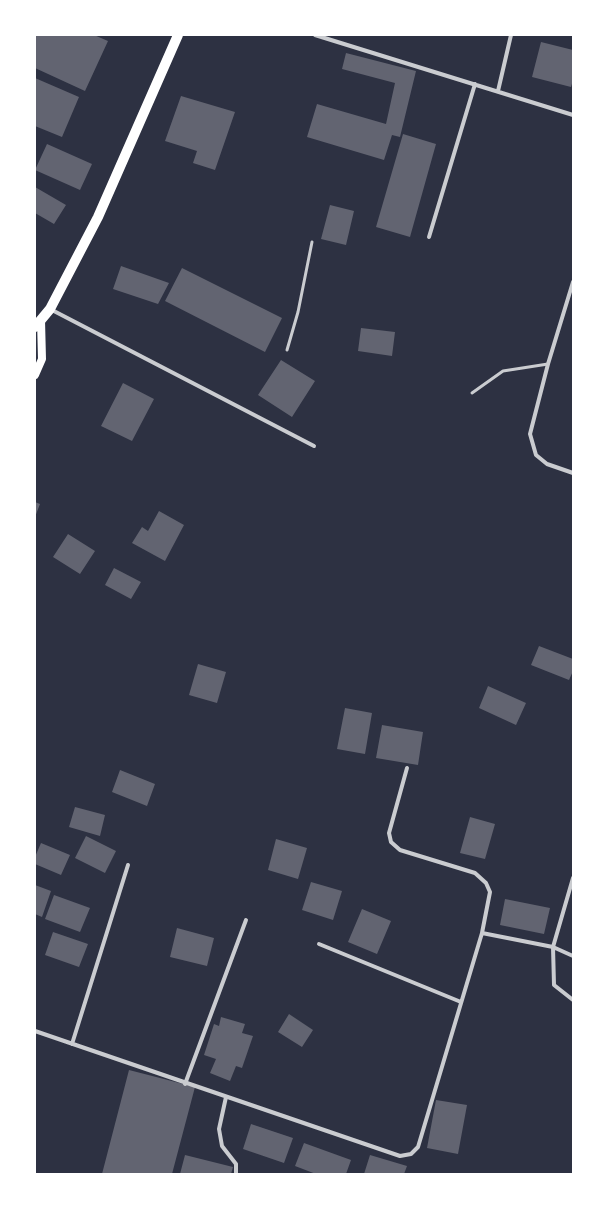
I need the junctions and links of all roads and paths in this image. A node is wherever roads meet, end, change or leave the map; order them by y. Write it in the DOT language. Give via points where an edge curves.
graph roads {
  1 [pos="178,35"];
  2 [pos="315,35"];
  3 [pos="511,35"];
  4 [pos="475,84"];
  5 [pos="498,91"];
  6 [pos="573,115"];
  7 [pos="428,237"];
  8 [pos="312,242"];
  9 [pos="573,282"];
  10 [pos="50,309"];
  11 [pos="38,323"];
  12 [pos="287,350"];
  13 [pos="548,364"];
  14 [pos="35,375"];
  15 [pos="472,393"];
  16 [pos="314,446"];
  17 [pos="573,473"];
  18 [pos="407,768"];
  19 [pos="128,865"];
  20 [pos="573,878"];
  21 [pos="246,920"];
  22 [pos="482,933"];
  23 [pos="319,944"];
  24 [pos="553,947"];
  25 [pos="573,956"];
  26 [pos="573,1000"];
  27 [pos="461,1002"];
  28 [pos="35,1031"];
  29 [pos="72,1044"];
  30 [pos="185,1084"];
  31 [pos="226,1097"];
  32 [pos="236,1174"];
  1 -- 10 [label="main road" via="98,217"];
  2 -- 4 [label="street"];
  3 -- 5 [label="street"];
  4 -- 5 [label="street"];
  4 -- 7 [label="street"];
  5 -- 6 [label="street"];
  8 -- 12 [label="lane" via="298,312"];
  9 -- 13 [label="street"];
  10 -- 11 [label="main road"];
  10 -- 16 [label="street"];
  11 -- 14 [label="main road" via="42,359"];
  13 -- 15 [label="lane" via="503,370"];
  13 -- 17 [label="street" via="530,434 536,455 547,464"];
  18 -- 22 [label="street" via="389,833 392,842 400,850 475,873 486,883 490,892"];
  19 -- 29 [label="street"];
  20 -- 24 [label="street"];
  21 -- 30 [label="street"];
  22 -- 24 [label="street"];
  22 -- 27 [label="street"];
  23 -- 27 [label="street"];
  24 -- 25 [label="street"];
  24 -- 26 [label="street" via="554,985"];
  27 -- 31 [label="street" via="418,1147 411,1154 400,1156"];
  28 -- 29 [label="street"];
  29 -- 30 [label="street"];
  30 -- 31 [label="street"];
  31 -- 32 [label="street" via="219,1129 222,1146 236,1164"];
}
